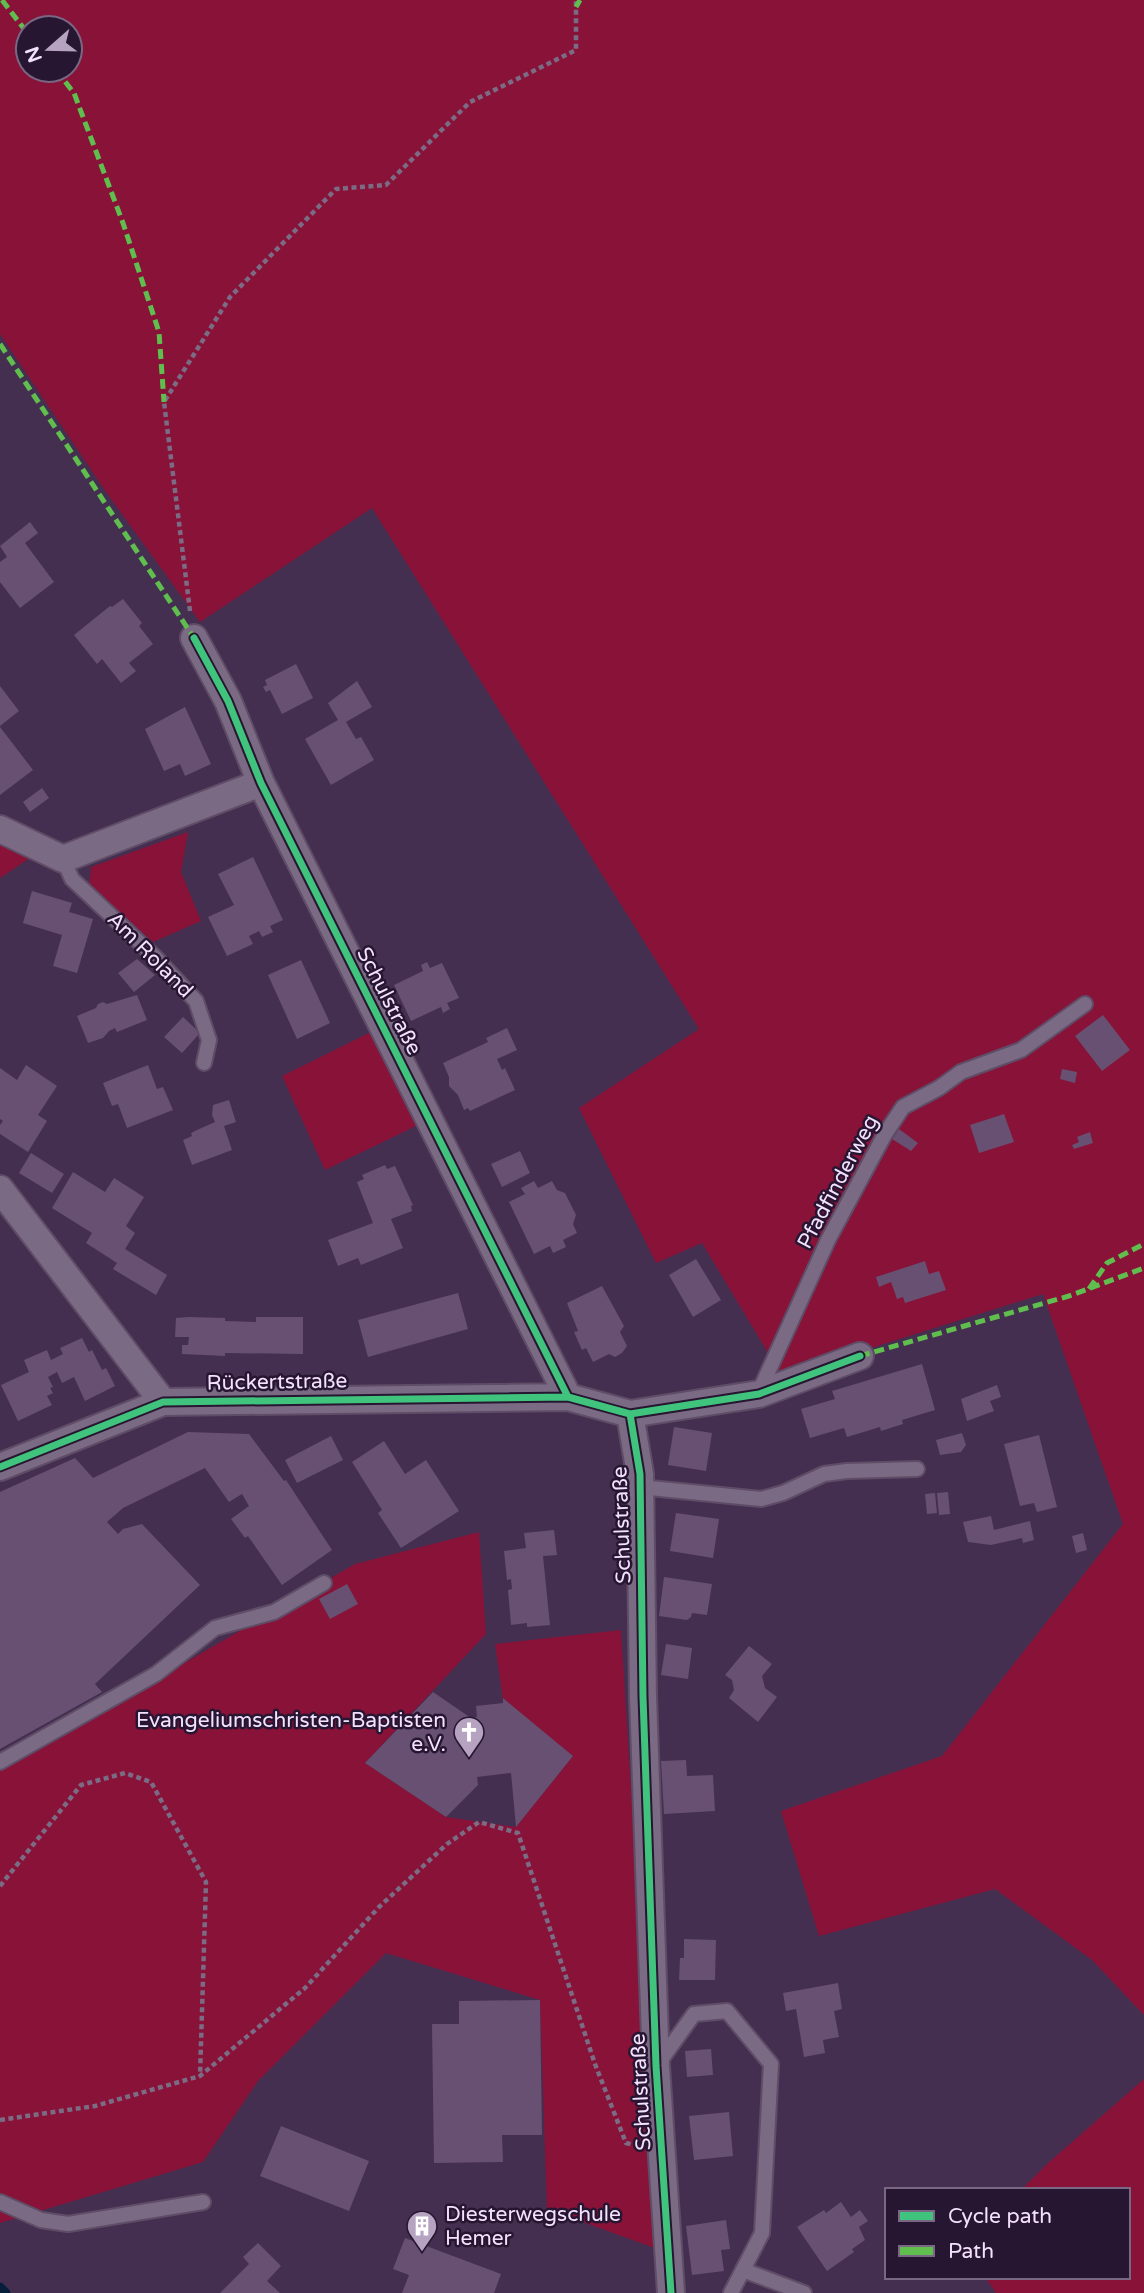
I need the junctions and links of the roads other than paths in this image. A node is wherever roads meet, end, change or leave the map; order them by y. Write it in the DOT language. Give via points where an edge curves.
graph roads {
  1 [pos="194,638"];
  2 [pos="261,783"];
  3 [pos="0,829"];
  4 [pos="63,859"];
  5 [pos="1086,1004"];
  6 [pos="205,1063"];
  7 [pos="0,1189"];
  8 [pos="860,1356"];
  9 [pos="759,1394"];
  10 [pos="568,1396"];
  11 [pos="163,1402"];
  12 [pos="630,1414"];
  13 [pos="0,1467"];
  14 [pos="917,1469"];
  15 [pos="640,1487"];
  16 [pos="324,1583"];
  17 [pos="0,1762"];
  18 [pos="656,2066"];
  19 [pos="0,2202"];
  20 [pos="203,2202"];
  21 [pos="743,2270"];
  22 [pos="671,2293"];
  23 [pos="731,2293"];
  24 [pos="804,2293"];
  1 -- 2 [label="street, Schulstraße" via="228,701"];
  2 -- 4 [label="street"];
  2 -- 10 [label="street, Schulstraße"];
  3 -- 4 [label="street"];
  4 -- 6 [label="lane, Am Roland" via="72,879 196,1001 209,1040"];
  5 -- 9 [label="lane, Pfadfinderweg" via="1021,1050 961,1072 903,1107 828,1240"];
  7 -- 11 [label="street"];
  8 -- 9 [label="street"];
  9 -- 12 [label="street"];
  10 -- 11 [label="street, Rückertstraße"];
  10 -- 12 [label="street"];
  11 -- 13 [label="street, Rückertstraße"];
  12 -- 15 [label="street, Schulstraße"];
  14 -- 15 [label="lane" via="824,1474 761,1499"];
  15 -- 18 [label="street, Schulstraße"];
  16 -- 17 [label="lane" via="274,1612 215,1628 156,1674"];
  18 -- 21 [label="lane" via="694,2014 727,2011 771,2064 762,2234"];
  18 -- 22 [label="street, Schulstraße"];
  19 -- 20 [label="lane" via="41,2220 68,2224"];
  21 -- 23 [label="lane"];
  21 -- 24 [label="lane"];
}
